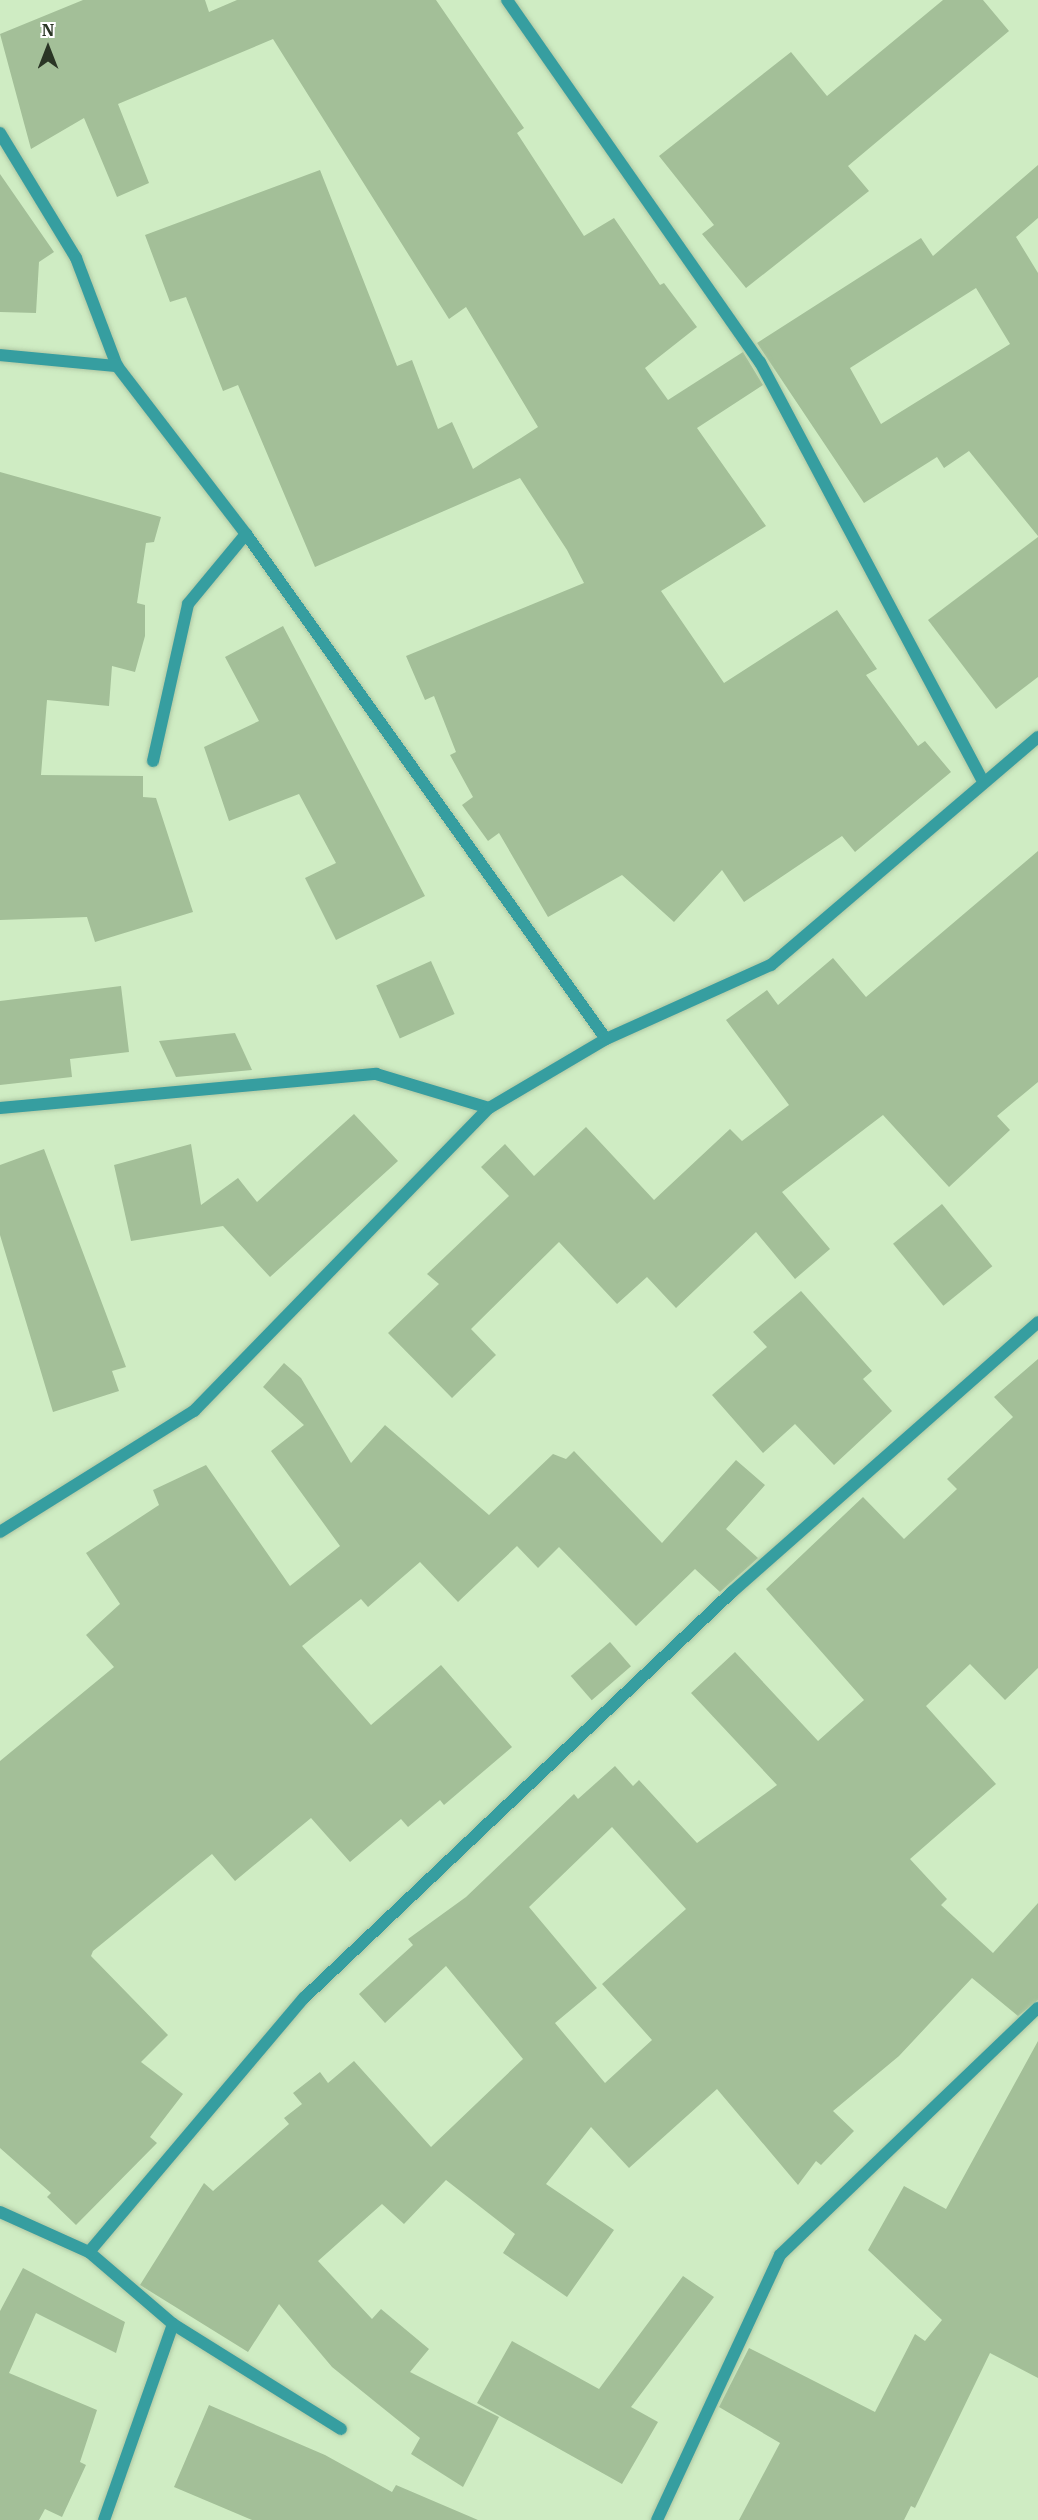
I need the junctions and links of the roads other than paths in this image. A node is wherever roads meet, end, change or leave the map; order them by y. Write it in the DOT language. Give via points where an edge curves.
graph roads {
  1 [pos="507,0"];
  2 [pos="0,133"];
  3 [pos="0,355"];
  4 [pos="117,366"];
  5 [pos="246,534"];
  6 [pos="1038,737"];
  7 [pos="153,761"];
  8 [pos="982,780"];
  9 [pos="606,1039"];
  10 [pos="0,1108"];
  11 [pos="489,1108"];
  12 [pos="1038,1322"];
  13 [pos="0,1532"];
  14 [pos="1038,2008"];
  15 [pos="0,2212"];
  16 [pos="89,2252"];
  17 [pos="173,2324"];
  18 [pos="340,2429"];
  19 [pos="104,2520"];
  20 [pos="657,2520"];
  1 -- 8 [label="street" via="760,362"];
  2 -- 4 [label="street" via="76,258"];
  3 -- 4 [label="street"];
  4 -- 5 [label="street"];
  5 -- 7 [label="street" via="188,604"];
  5 -- 9 [label="street"];
  6 -- 8 [label="street"];
  8 -- 9 [label="street" via="771,965"];
  9 -- 11 [label="street"];
  10 -- 11 [label="street" via="376,1074"];
  11 -- 13 [label="street" via="194,1411"];
  12 -- 16 [label="street" via="732,1592 304,1998"];
  14 -- 20 [label="street" via="780,2255"];
  15 -- 16 [label="street"];
  16 -- 17 [label="street"];
  17 -- 18 [label="street"];
  17 -- 19 [label="street"];
}
